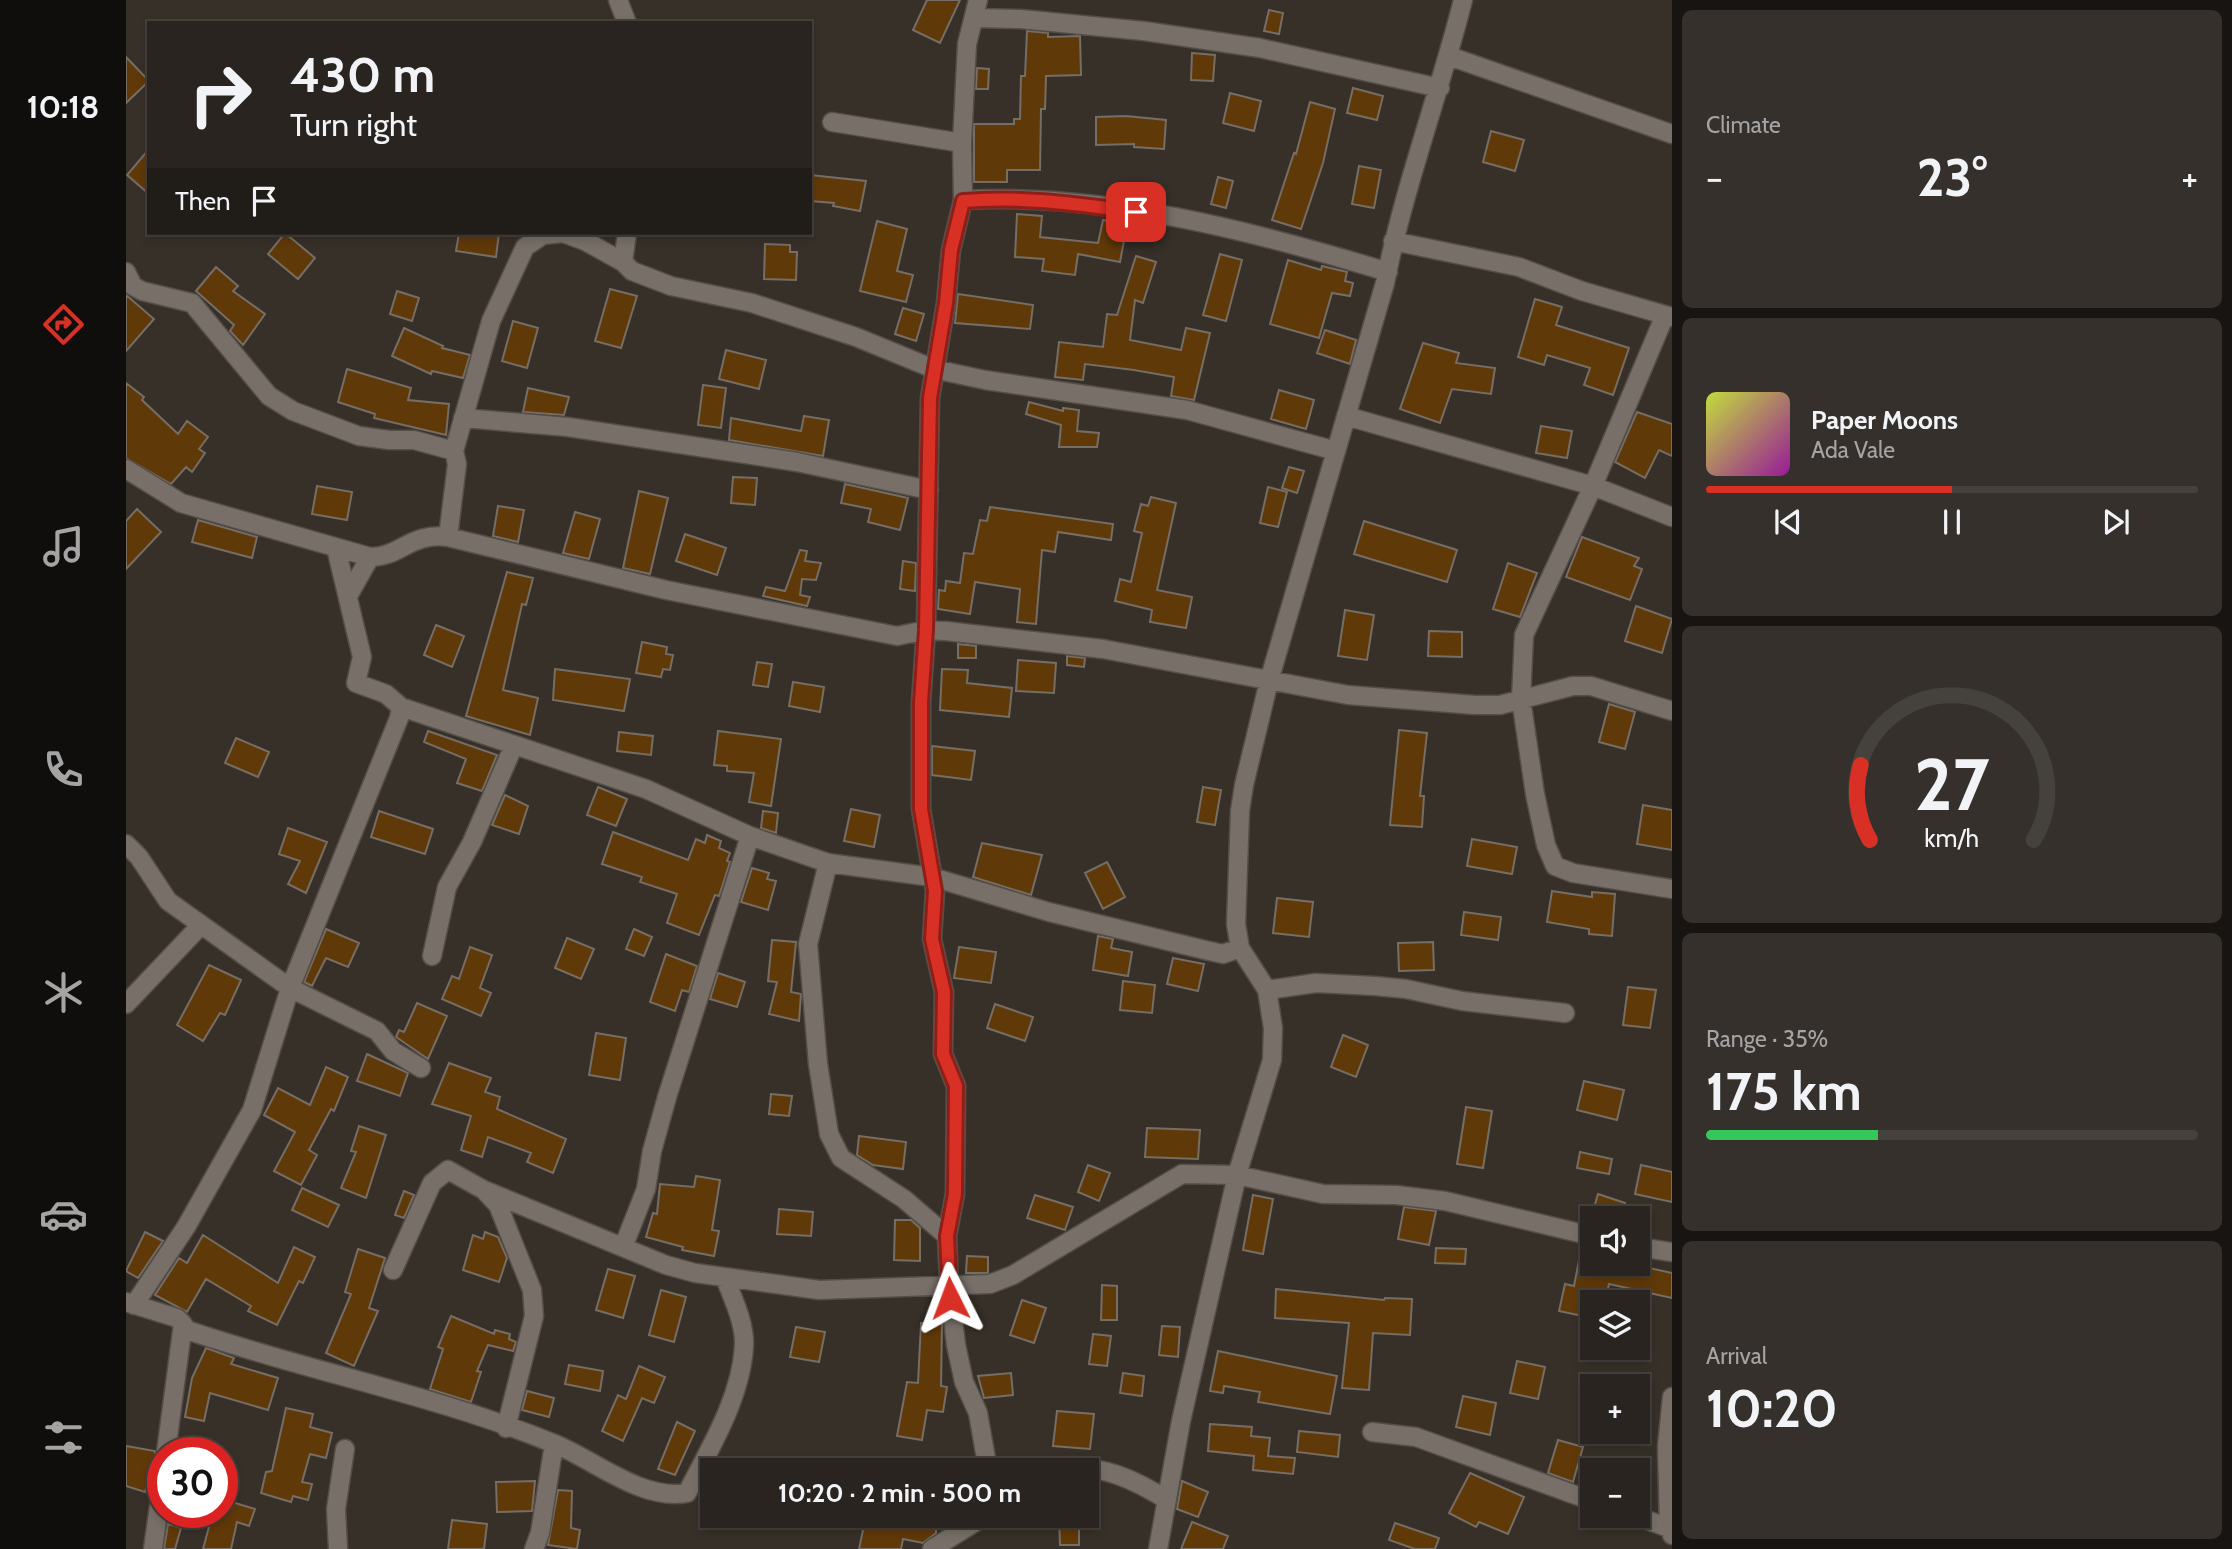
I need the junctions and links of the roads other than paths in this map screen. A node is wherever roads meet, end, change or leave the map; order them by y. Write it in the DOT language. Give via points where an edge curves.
graph roads {
  1 [pos="618,0"];
  2 [pos="978,0"];
  3 [pos="1463,0"];
  4 [pos="974,18"];
  5 [pos="626,21"];
  6 [pos="1449,57"];
  7 [pos="1440,88"];
  8 [pos="832,122"];
  9 [pos="1672,134"];
  10 [pos="962,143"];
  11 [pos="963,201"];
  12 [pos="543,235"];
  13 [pos="568,235"];
  14 [pos="627,235"];
  15 [pos="1393,241"];
  16 [pos="623,262"];
  17 [pos="126,272"];
  18 [pos="1388,272"];
  19 [pos="1669,316"];
  20 [pos="934,369"];
  21 [pos="1346,416"];
  22 [pos="463,418"];
  23 [pos="454,451"];
  24 [pos="1336,451"];
  25 [pos="126,469"];
  26 [pos="1593,486"];
  27 [pos="929,490"];
  28 [pos="1672,517"];
  29 [pos="448,537"];
  30 [pos="336,548"];
  31 [pos="370,557"];
  32 [pos="348,596"];
  33 [pos="926,630"];
  34 [pos="1269,681"];
  35 [pos="1521,699"];
  36 [pos="401,707"];
  37 [pos="1672,711"];
  38 [pos="514,745"];
  39 [pos="750,836"];
  40 [pos="126,844"];
  41 [pos="828,863"];
  42 [pos="932,877"];
  43 [pos="1672,889"];
  44 [pos="201,925"];
  45 [pos="1240,948"];
  46 [pos="432,956"];
  47 [pos="289,988"];
  48 [pos="1266,990"];
  49 [pos="126,1004"];
  50 [pos="1565,1013"];
  51 [pos="421,1068"];
  52 [pos="1237,1175"];
  53 [pos="484,1190"];
  54 [pos="1580,1233"];
  55 [pos="947,1236"];
  56 [pos="624,1245"];
  57 [pos="1650,1249"];
  58 [pos="1672,1252"];
  59 [pos="393,1270"];
  60 [pos="725,1278"];
  61 [pos="949,1284"];
  62 [pos="130,1303"];
  63 [pos="184,1329"];
  64 [pos="1672,1397"];
  65 [pos="506,1428"];
  66 [pos="1372,1432"];
  67 [pos="168,1437"];
  68 [pos="554,1444"];
  69 [pos="345,1449"];
  70 [pos="986,1458"];
  71 [pos="1099,1470"];
  72 [pos="1580,1497"];
  73 [pos="1167,1500"];
  74 [pos="1650,1523"];
  75 [pos="156,1528"];
  76 [pos="966,1528"];
  77 [pos="1670,1532"];
  78 [pos="153,1549"];
  79 [pos="338,1549"];
  80 [pos="534,1549"];
  81 [pos="932,1549"];
  82 [pos="1158,1549"];
  1 -- 5 [label="street"];
  2 -- 4 [label="street"];
  3 -- 6 [label="street"];
  4 -- 7 [label="street" via="1144,31 1260,48"];
  4 -- 10 [label="street" via="967,44"];
  6 -- 7 [label="street"];
  6 -- 9 [label="street"];
  7 -- 15 [label="street"];
  8 -- 10 [label="street"];
  10 -- 11 [label="street"];
  11 -- 18 [label="street" via="1068,202 1200,223 1281,239"];
  11 -- 20 [label="street"];
  12 -- 22 [label="street" via="525,247 491,321"];
  13 -- 16 [label="street"];
  14 -- 16 [label="street"];
  15 -- 18 [label="street"];
  15 -- 19 [label="street" via="1519,267"];
  16 -- 20 [label="street" via="632,271 671,286 751,303 856,337"];
  17 -- 23 [label="street" via="142,292 192,303 269,396 293,411 359,436 414,440"];
  18 -- 21 [label="street"];
  19 -- 26 [label="street"];
  20 -- 24 [label="street" via="1175,407"];
  20 -- 27 [label="street"];
  21 -- 24 [label="street"];
  21 -- 26 [label="street"];
  22 -- 23 [label="street"];
  22 -- 27 [label="street" via="568,427 797,462"];
  23 -- 29 [label="street" via="457,464"];
  24 -- 34 [label="street"];
  25 -- 30 [label="street" via="181,503"];
  26 -- 28 [label="street"];
  26 -- 35 [label="street" via="1524,635"];
  27 -- 33 [label="street"];
  29 -- 31 [label="street" via="428,534 383,557"];
  29 -- 33 [label="street" via="666,590 865,631 897,636"];
  30 -- 31 [label="street"];
  30 -- 32 [label="street"];
  31 -- 32 [label="street"];
  32 -- 36 [label="street" via="362,657 356,683 386,694"];
  33 -- 34 [label="street" via="1103,649"];
  33 -- 42 [label="street" via="921,809"];
  34 -- 35 [label="street" via="1408,701 1500,705"];
  34 -- 45 [label="street" via="1240,811 1236,924"];
  35 -- 37 [label="street" via="1555,688 1591,686"];
  35 -- 43 [label="street" via="1538,807 1555,866"];
  36 -- 38 [label="street"];
  36 -- 47 [label="street"];
  38 -- 39 [label="street" via="646,789"];
  38 -- 46 [label="street" via="447,887"];
  39 -- 41 [label="street"];
  39 -- 56 [label="street" via="667,1097 646,1189"];
  40 -- 44 [label="street" via="168,901"];
  41 -- 42 [label="street"];
  41 -- 55 [label="street" via="808,944 829,1134 841,1158 904,1199"];
  42 -- 45 [label="street" via="1049,912 1205,950 1223,954"];
  42 -- 55 [label="street" via="932,939 944,992 943,1054 956,1086 955,1194"];
  44 -- 47 [label="street"];
  44 -- 49 [label="street"];
  45 -- 48 [label="street"];
  47 -- 51 [label="street" via="377,1031 393,1051"];
  47 -- 62 [label="street" via="252,1110 186,1227"];
  48 -- 50 [label="street" via="1317,983 1375,986"];
  48 -- 52 [label="street" via="1273,1028 1272,1060"];
  52 -- 54 [label="street" via="1323,1194 1445,1201"];
  52 -- 61 [label="street" via="1182,1174 1013,1275 990,1284"];
  52 -- 73 [label="street"];
  53 -- 56 [label="street"];
  53 -- 59 [label="street" via="448,1170 432,1183"];
  53 -- 65 [label="street" via="498,1205 514,1238 532,1290 534,1316"];
  55 -- 61 [label="street"];
  56 -- 60 [label="street" via="666,1265"];
  57 -- 58 [label="street"];
  60 -- 61 [label="street" via="819,1290"];
  60 -- 68 [label="street" via="740,1317 744,1346 718,1435 687,1493 669,1497 636,1485"];
  61 -- 70 [label="street" via="964,1382 978,1413"];
  62 -- 63 [label="street" via="177,1318"];
  63 -- 65 [label="street"];
  63 -- 67 [label="street"];
  64 -- 77 [label="street" via="1667,1446"];
  65 -- 68 [label="street"];
  66 -- 72 [label="street" via="1416,1437"];
  68 -- 80 [label="street"];
  69 -- 79 [label="street" via="336,1509"];
  71 -- 73 [label="street"];
  73 -- 82 [label="street"];
  74 -- 77 [label="street"];
  75 -- 78 [label="street"];
  76 -- 81 [label="street"];
}
